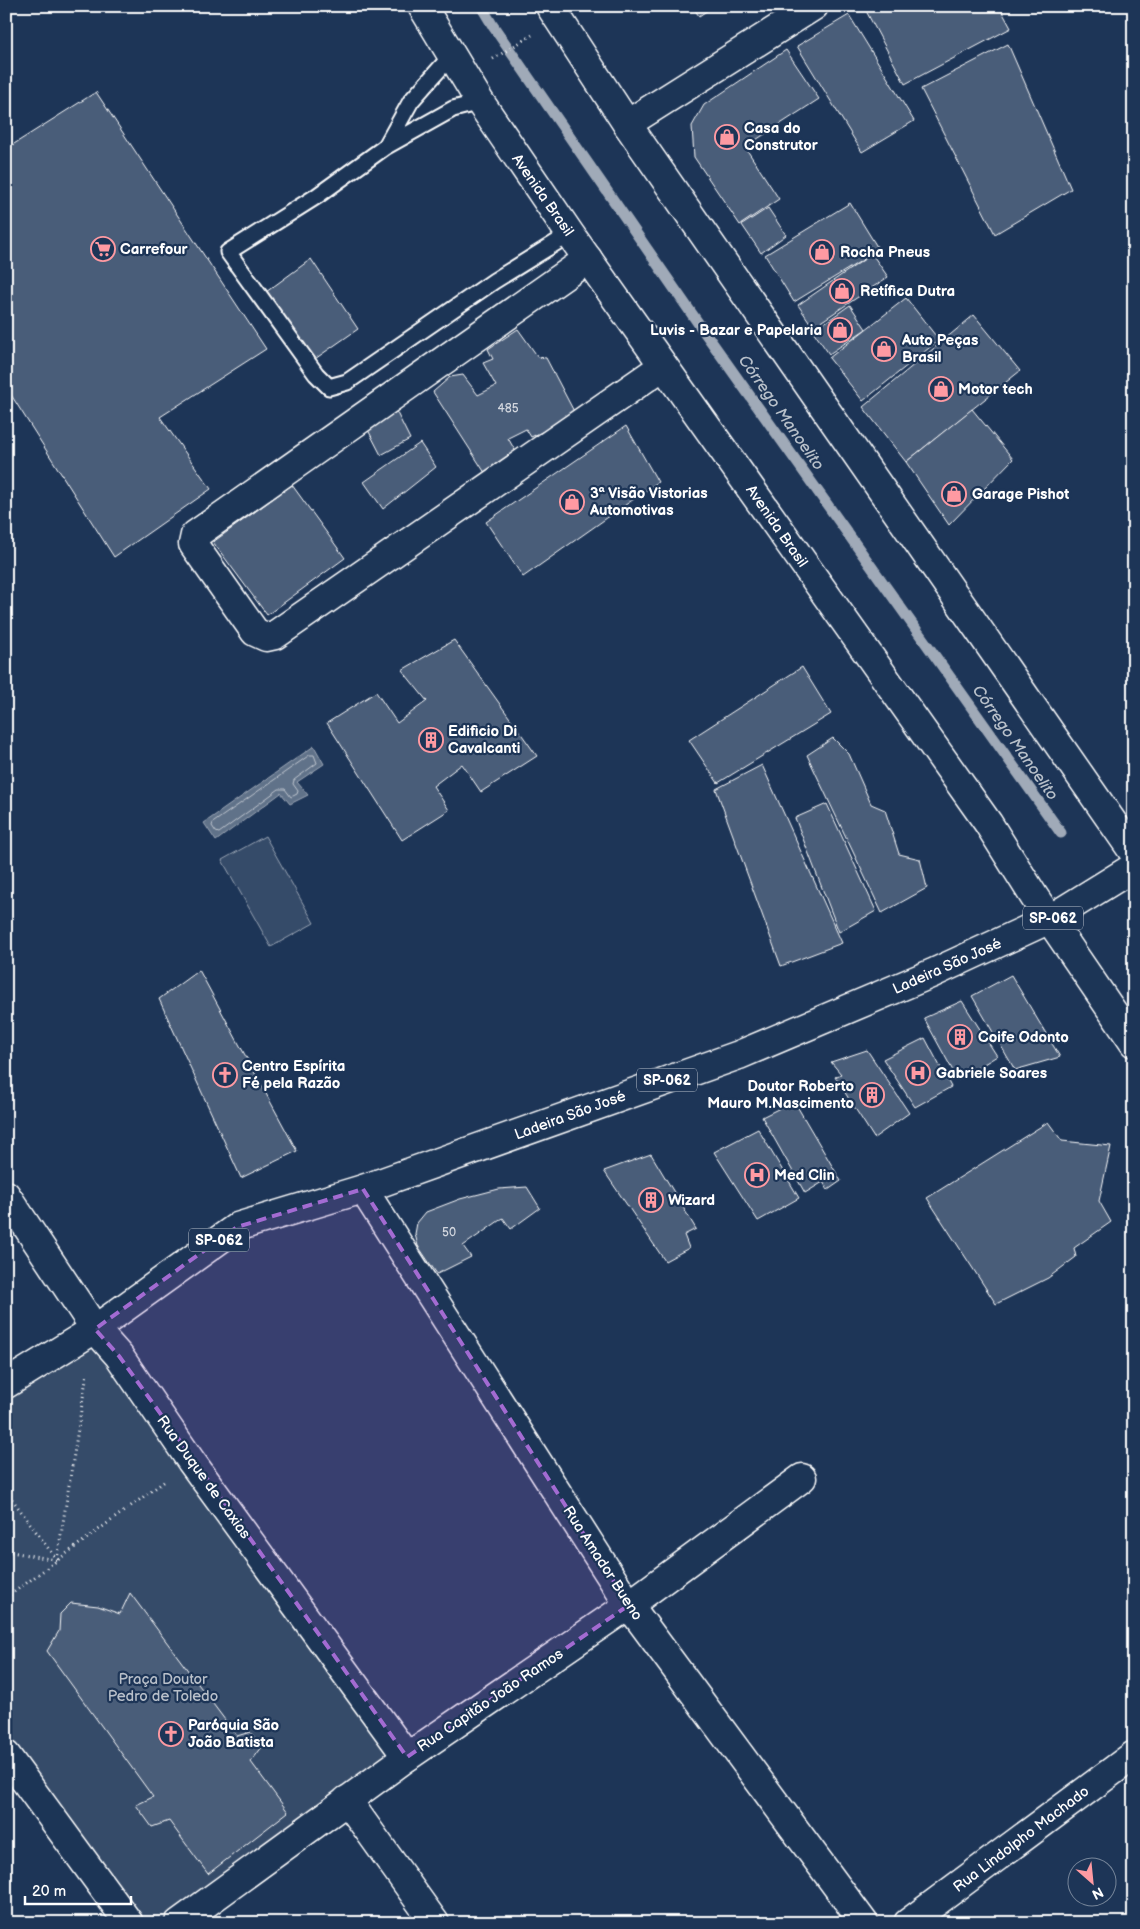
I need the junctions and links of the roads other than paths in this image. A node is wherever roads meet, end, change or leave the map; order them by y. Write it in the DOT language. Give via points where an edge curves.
graph roads {
  1 [pos="422,6"];
  2 [pos="814,6"];
  3 [pos="554,12"];
  4 [pos="451,56"];
  5 [pos="480,102"];
  6 [pos="627,124"];
  7 [pos="385,147"];
  8 [pos="570,234"];
  9 [pos="588,260"];
  10 [pos="663,366"];
  11 [pos="1134,853"];
  12 [pos="1134,867"];
  13 [pos="1050,919"];
  14 [pos="1134,1043"];
  15 [pos="363,1189"];
  16 [pos="6,1195"];
  17 [pos="94,1329"];
  18 [pos="6,1384"];
  19 [pos="802,1478"];
  20 [pos="629,1605"];
  21 [pos="6,1755"];
  22 [pos="1134,1755"];
  23 [pos="407,1757"];
  24 [pos="347,1800"];
  25 [pos="129,1923"];
  26 [pos="179,1923"];
  27 [pos="435,1923"];
  28 [pos="864,1923"];
  29 [pos="908,1923"];
  1 -- 4 [label="street, Avenida Brasil"];
  2 -- 6 [label="street"];
  3 -- 6 [label="street"];
  4 -- 5 [label="street, Avenida Brasil"];
  4 -- 7 [label="lane" via="411,101"];
  5 -- 7 [label="lane" via="453,109"];
  5 -- 8 [label="street, Avenida Brasil"];
  6 -- 11 [label="street"];
  7 -- 8 [label="lane" via="317,196 228,252 316,374 329,387 347,382 494,281"];
  8 -- 9 [label="street, Avenida Brasil"];
  9 -- 10 [label="street, Avenida Brasil"];
  9 -- 10 [label="street" via="195,534 193,544 255,632 266,637 275,635"];
  10 -- 13 [label="street, Avenida Brasil" via="988,823"];
  12 -- 13 [label="street, Ladeira São José / SP-062"];
  13 -- 14 [label="street, Avenida Brasil"];
  13 -- 15 [label="street, Ladeira São José / SP-062" via="933,973 738,1055"];
  15 -- 17 [label="street, Ladeira São José / SP-062" via="237,1228"];
  15 -- 20 [label="street, Rua Amador Bueno"];
  16 -- 17 [label="street, Rua Duque de Caxias"];
  17 -- 18 [label="street, SP-062"];
  17 -- 23 [label="street, Rua Duque de Caxias" via="119,1356 191,1461"];
  19 -- 20 [label="street, Rua Capitão João Ramos"];
  20 -- 23 [label="street, Rua Capitão João Ramos"];
  20 -- 28 [label="street, Rua Amador Bueno"];
  21 -- 25 [label="street"];
  22 -- 29 [label="street, Rua Lindolpho Machado"];
  23 -- 24 [label="street, Rua Capitão João Ramos"];
  24 -- 26 [label="street, Rua Capitão João Ramos"];
  24 -- 27 [label="street"];
}
